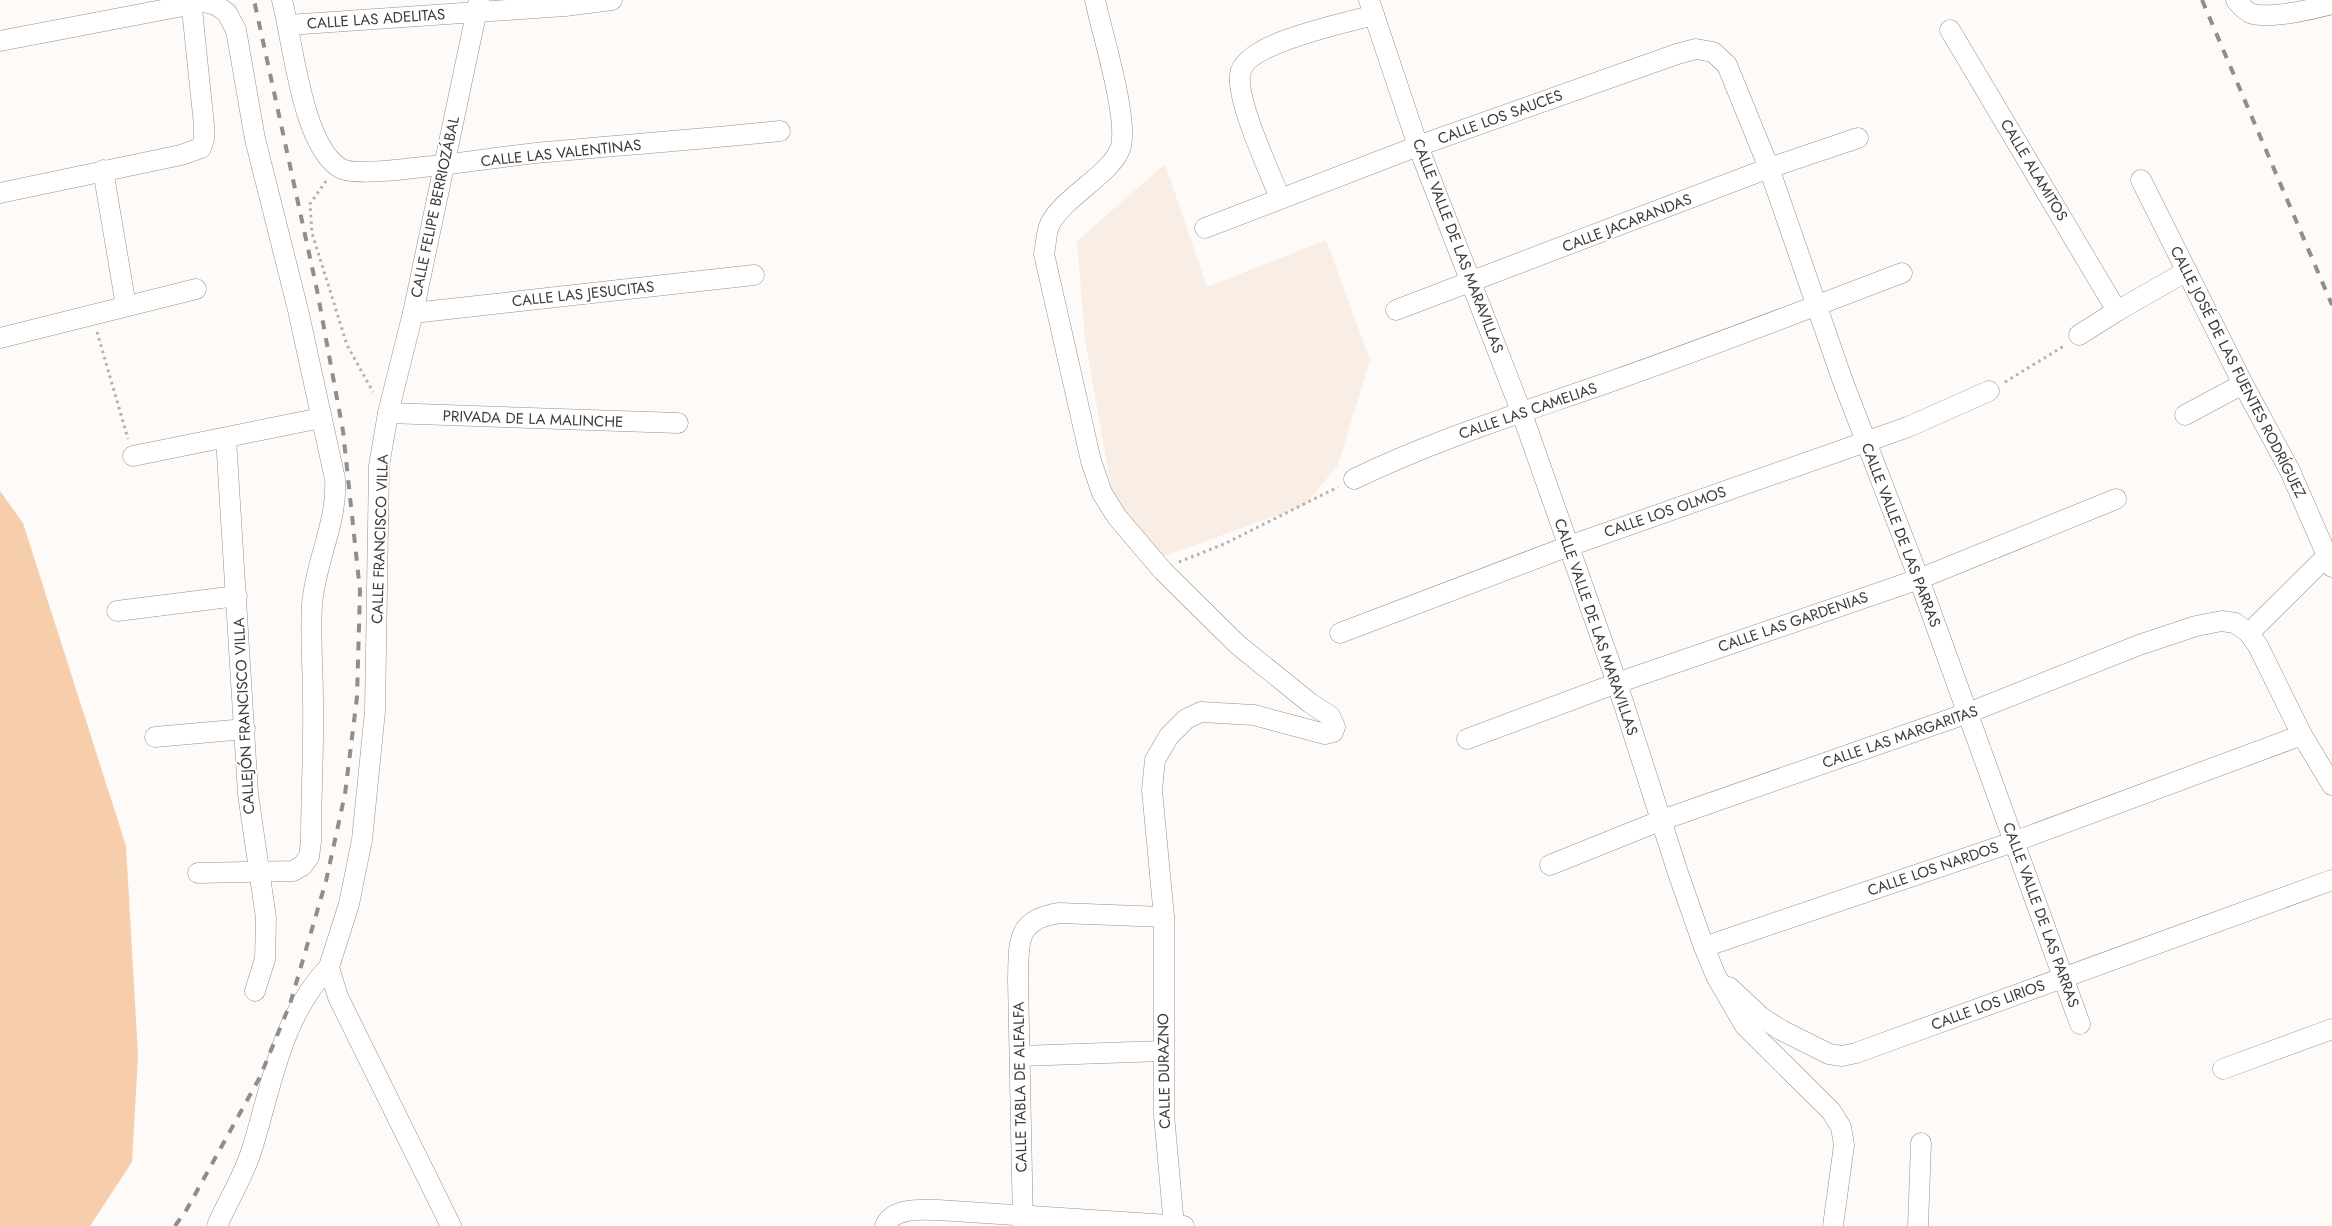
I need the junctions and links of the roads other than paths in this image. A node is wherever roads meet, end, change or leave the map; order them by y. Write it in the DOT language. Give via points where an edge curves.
graph roads {
  1 [pos="282,0"];
  2 [pos="612,0"];
  3 [pos="1095,0"];
  4 [pos="191,1"];
  5 [pos="2237,2"];
  6 [pos="2332,4"];
  7 [pos="478,6"];
  8 [pos="1371,7"];
  9 [pos="288,25"];
  10 [pos="1950,30"];
  11 [pos="0,41"];
  12 [pos="1713,52"];
  13 [pos="780,131"];
  14 [pos="1858,138"];
  15 [pos="1418,146"];
  16 [pos="444,165"];
  17 [pos="1769,168"];
  18 [pos="103,170"];
  19 [pos="2141,180"];
  20 [pos="0,193"];
  21 [pos="1280,198"];
  22 [pos="1205,228"];
  23 [pos="2187,271"];
  24 [pos="1902,273"];
  25 [pos="754,275"];
  26 [pos="1470,280"];
  27 [pos="196,290"];
  28 [pos="1816,305"];
  29 [pos="126,306"];
  30 [pos="1396,310"];
  31 [pos="2117,311"];
  32 [pos="413,313"];
  33 [pos="2079,336"];
  34 [pos="0,338"];
  35 [pos="2243,384"];
  36 [pos="1989,391"];
  37 [pos="1521,411"];
  38 [pos="388,413"];
  39 [pos="2185,415"];
  40 [pos="321,418"];
  41 [pos="678,423"];
  42 [pos="226,438"];
  43 [pos="1866,442"];
  44 [pos="133,456"];
  45 [pos="1354,479"];
  46 [pos="2116,499"];
  47 [pos="1568,546"];
  48 [pos="2330,561"];
  49 [pos="1919,579"];
  50 [pos="237,596"];
  51 [pos="117,611"];
  52 [pos="1340,633"];
  53 [pos="2249,633"];
  54 [pos="1617,683"];
  55 [pos="1968,713"];
  56 [pos="246,729"];
  57 [pos="2302,735"];
  58 [pos="155,737"];
  59 [pos="1467,739"];
  60 [pos="2332,785"];
  61 [pos="1662,820"];
  62 [pos="2016,841"];
  63 [pos="1550,865"];
  64 [pos="259,871"];
  65 [pos="198,873"];
  66 [pos="2332,880"];
  67 [pos="1164,916"];
  68 [pos="1704,947"];
  69 [pos="329,967"];
  70 [pos="1716,976"];
  71 [pos="2064,978"];
  72 [pos="255,990"];
  73 [pos="2080,1024"];
  74 [pos="2332,1028"];
  75 [pos="1163,1051"];
  76 [pos="1020,1056"];
  77 [pos="2223,1069"];
  78 [pos="1921,1143"];
  79 [pos="1023,1220"];
  80 [pos="886,1224"];
  81 [pos="1178,1225"];
  82 [pos="217,1226"];
  83 [pos="451,1226"];
  84 [pos="1833,1226"];
  85 [pos="1918,1226"];
  1 -- 9 [label="street"];
  2 -- 7 [label="street, CALLE LAS ADELITAS" via="565,6"];
  3 -- 67 [label="street, CALLE DURAZNO" via="1121,117 1121,147 1109,166 1060,209 1049,226 1044,254 1091,462 1102,493 1117,517 1163,571 1238,645 1330,716 1335,727 1333,732 1325,734 1254,715 1201,712 1186,719 1169,736 1155,760 1152,790"];
  4 -- 11 [label="street"];
  4 -- 18 [label="street" via="204,125 201,148"];
  4 -- 40 [label="street" via="210,4 227,13 236,30 256,139"];
  5 -- 6 [label="street" via="2250,13 2270,14"];
  7 -- 9 [label="street, CALLE LAS ADELITAS"];
  7 -- 16 [label="street, CALLE FELIPE BERRIOZÁBAL"];
  8 -- 15 [label="street, CALLE VALLE DE LAS MARAVILLAS"];
  8 -- 21 [label="street" via="1262,49 1247,60 1240,74 1243,99"];
  9 -- 16 [label="street, CALLE LAS VALENTINAS" via="313,134 327,157 341,170 367,172"];
  10 -- 31 [label="street, CALLE ALAMITOS"];
  12 -- 15 [label="street, CALLE LOS SAUCES" via="1696,49 1677,54"];
  12 -- 17 [label="street, CALLE VALLE DE LAS PARRAS" via="1727,65"];
  13 -- 16 [label="street, CALLE LAS VALENTINAS" via="545,152"];
  14 -- 17 [label="street, CALLE JACARANDAS"];
  15 -- 21 [label="street, CALLE LOS SAUCES"];
  15 -- 26 [label="street, CALLE VALLE DE LAS MARAVILLAS"];
  16 -- 32 [label="street, CALLE FELIPE BERRIOZÁBAL"];
  17 -- 26 [label="street, CALLE JACARANDAS"];
  17 -- 28 [label="street, CALLE VALLE DE LAS PARRAS"];
  18 -- 20 [label="street"];
  18 -- 29 [label="street"];
  19 -- 23 [label="street, CALLE JOSÉ DE LAS FUENTES RODRÍGUEZ"];
  21 -- 22 [label="street, CALLE LOS SAUCES"];
  23 -- 31 [label="street"];
  23 -- 35 [label="street, CALLE JOSÉ DE LAS FUENTES RODRÍGUEZ"];
  24 -- 28 [label="street, CALLE LAS CAMELIAS"];
  25 -- 32 [label="street, CALLE LAS JESUCITAS"];
  26 -- 30 [label="street, CALLE JACARANDAS"];
  26 -- 37 [label="street, CALLE VALLE DE LAS MARAVILLAS"];
  27 -- 29 [label="street"];
  28 -- 37 [label="street, CALLE LAS CAMELIAS" via="1623,378"];
  28 -- 43 [label="street, CALLE VALLE DE LAS PARRAS"];
  29 -- 34 [label="street"];
  31 -- 33 [label="street"];
  32 -- 38 [label="street, CALLE FELIPE BERRIOZÁBAL"];
  35 -- 39 [label="street"];
  35 -- 48 [label="street, CALLE JOSÉ DE LAS FUENTES RODRÍGUEZ" via="2290,471"];
  36 -- 43 [label="street, CALLE LOS OLMOS" via="1916,424"];
  37 -- 45 [label="street, CALLE LAS CAMELIAS"];
  37 -- 47 [label="street, CALLE VALLE DE LAS MARAVILLAS"];
  38 -- 41 [label="street, PRIVADA DE LA MALINCHE"];
  38 -- 69 [label="street, CALLE FRANCISCO VILLA" via="379,466 375,711 362,840 349,904"];
  40 -- 42 [label="street"];
  40 -- 64 [label="street" via="336,494 312,605 309,857 293,871"];
  42 -- 44 [label="street"];
  42 -- 50 [label="street, CALLEJÓN FRANCISCO VILLA"];
  43 -- 47 [label="street, CALLE LOS OLMOS"];
  43 -- 49 [label="street, CALLE VALLE DE LAS PARRAS"];
  46 -- 49 [label="street, CALLE LAS GARDENIAS"];
  47 -- 52 [label="street, CALLE LOS OLMOS"];
  47 -- 54 [label="street, CALLE VALLE DE LAS MARAVILLAS"];
  48 -- 53 [label="street"];
  49 -- 54 [label="street, CALLE LAS GARDENIAS"];
  49 -- 55 [label="street, CALLE VALLE DE LAS PARRAS"];
  50 -- 51 [label="street"];
  50 -- 56 [label="street, CALLEJÓN FRANCISCO VILLA"];
  53 -- 55 [label="street, CALLE LAS MARGARITAS" via="2235,623 2222,621 2196,626"];
  53 -- 57 [label="street"];
  54 -- 59 [label="street, CALLE LAS GARDENIAS"];
  54 -- 61 [label="street, CALLE VALLE DE LAS MARAVILLAS"];
  55 -- 61 [label="street, CALLE LAS MARGARITAS"];
  55 -- 62 [label="street, CALLE VALLE DE LAS PARRAS"];
  56 -- 58 [label="street"];
  56 -- 64 [label="street, CALLEJÓN FRANCISCO VILLA" via="251,826"];
  57 -- 60 [label="street"];
  57 -- 62 [label="street, CALLE LOS NARDOS"];
  61 -- 63 [label="street, CALLE LAS MARGARITAS"];
  61 -- 68 [label="street, CALLE VALLE DE LAS MARAVILLAS"];
  62 -- 68 [label="street, CALLE LOS NARDOS"];
  62 -- 71 [label="street, CALLE VALLE DE LAS PARRAS"];
  64 -- 65 [label="street"];
  64 -- 72 [label="street, CALLEJÓN FRANCISCO VILLA" via="266,940 265,959"];
  66 -- 71 [label="street, CALLE LOS LIRIOS"];
  67 -- 75 [label="street, CALLE DURAZNO"];
  67 -- 76 [label="street, CALLE TABLA DE ALFALFA" via="1088,913 1044,915 1032,921 1023,930 1019,948"];
  68 -- 70 [label="street, CALLE VALLE DE LAS MARAVILLAS"];
  69 -- 82 [label="street" via="307,993 283,1043 252,1151"];
  69 -- 83 [label="street" via="338,997"];
  70 -- 71 [label="street, CALLE LOS LIRIOS" via="1768,1022 1829,1054 1842,1056"];
  70 -- 84 [label="street, CALLE VALLE DE LAS MARAVILLAS" via="1745,1026 1831,1111 1841,1127 1844,1145"];
  71 -- 73 [label="street, CALLE VALLE DE LAS PARRAS"];
  74 -- 77 [label="street"];
  75 -- 76 [label="street"];
  75 -- 81 [label="street, CALLE DURAZNO" via="1164,1115"];
  76 -- 79 [label="street, CALLE TABLA DE ALFALFA"];
  78 -- 85 [label="street"];
  79 -- 80 [label="street" via="911,1210 896,1215"];
  79 -- 81 [label="street"];
}
